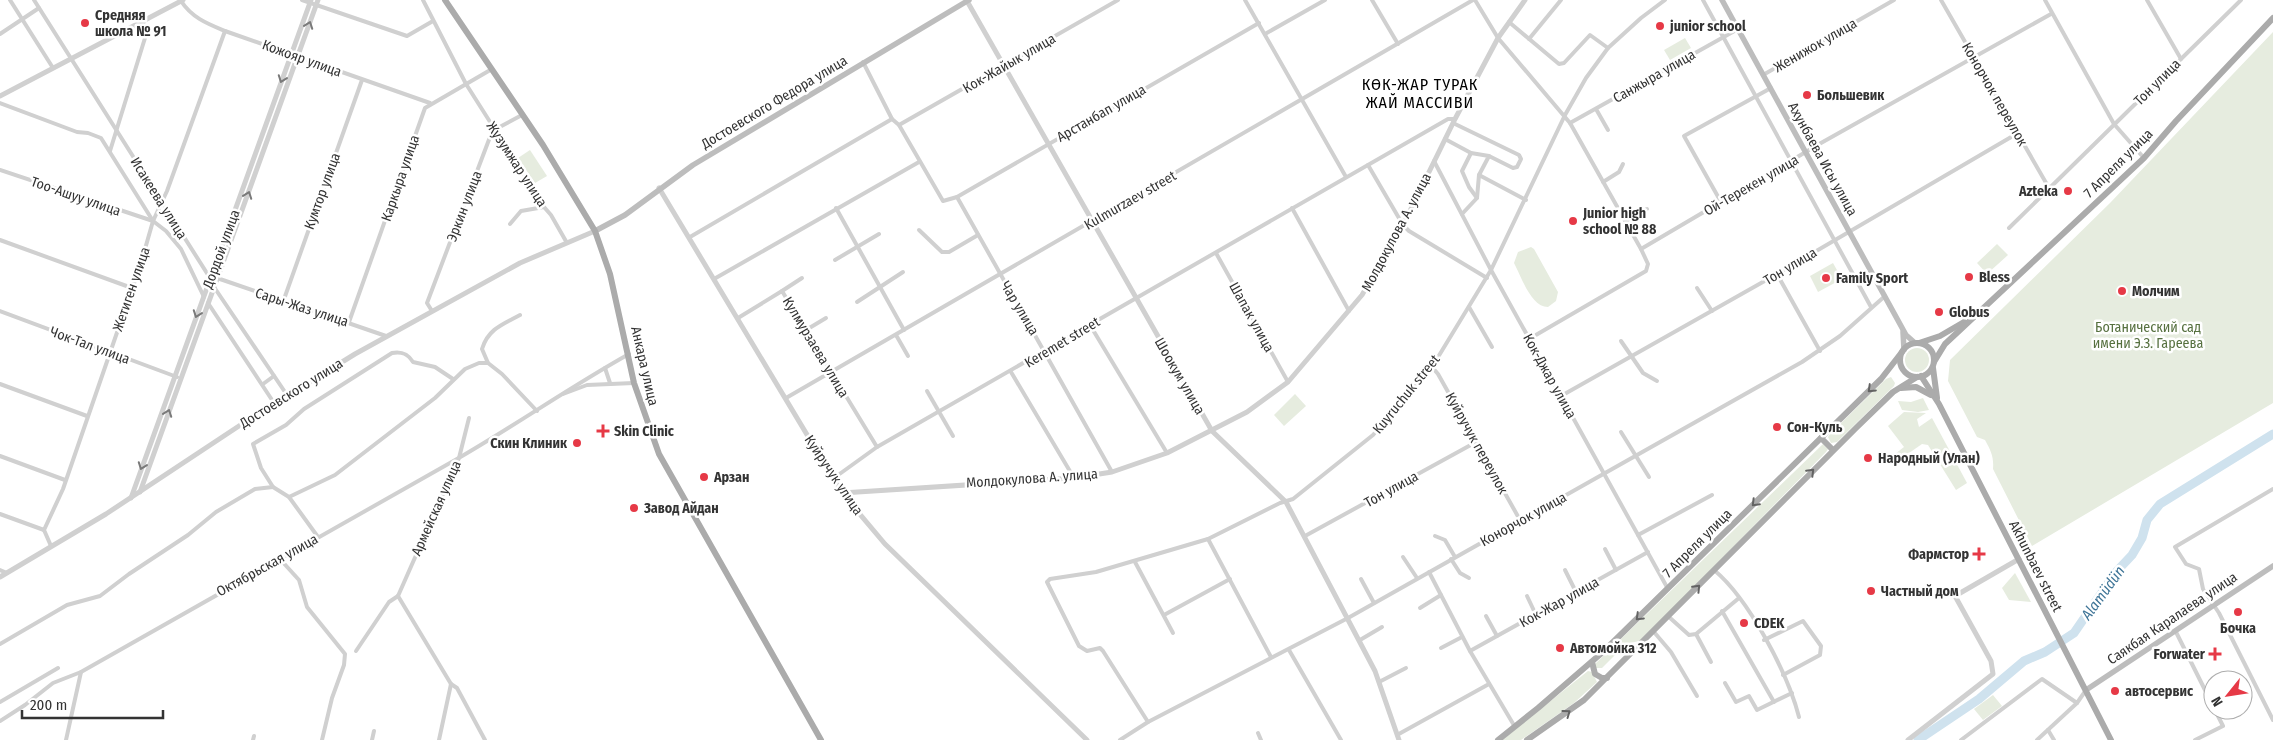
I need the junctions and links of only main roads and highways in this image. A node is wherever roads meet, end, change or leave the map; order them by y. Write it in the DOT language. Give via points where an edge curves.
graph roads {
  1 [pos="445,0"];
  2 [pos="1722,0"];
  3 [pos="968,1"];
  4 [pos="2273,18"];
  5 [pos="595,231"];
  6 [pos="1972,318"];
  7 [pos="1903,330"];
  8 [pos="1917,343"];
  9 [pos="1903,351"];
  10 [pos="1933,364"];
  11 [pos="1919,377"];
  12 [pos="1897,389"];
  13 [pos="1939,404"];
  14 [pos="1821,438"];
  15 [pos="1833,450"];
  16 [pos="2273,566"];
  17 [pos="1592,662"];
  18 [pos="1607,678"];
  19 [pos="2086,690"];
  20 [pos="821,740"];
  21 [pos="1498,740"];
  22 [pos="1527,740"];
  23 [pos="2111,740"];
  1 -- 5 [label="main road, Анкара улица" via="572,190"];
  2 -- 7 [label="main road, Ахунбаева Исы улица"];
  3 -- 5 [label="main road, Достоевского Федора улица" via="693,165 625,215"];
  4 -- 6 [label="main road, 7 Апреля улица" via="2144,158"];
  5 -- 20 [label="main road, Анкара улица" via="610,274 634,382 659,454"];
  6 -- 8 [label="main road, 7 Апреля улица" via="1940,336"];
  6 -- 10 [label="main road, 7 Апреля улица" via="1945,344"];
  7 -- 8 [label="main road, Ахунбаева Исы улица"];
  7 -- 9 [label="main road, Ахунбаева Исы улица"];
  8 -- 9 [label="main road"];
  8 -- 10 [label="main road" via="1929,348"];
  9 -- 11 [label="main road" via="1902,366 1908,374"];
  9 -- 14 [label="main road, 7 Апреля улица, one-way" via="1882,378"];
  10 -- 11 [label="main road"];
  10 -- 13 [label="main road"];
  11 -- 12 [label="main road"];
  11 -- 13 [label="main road"];
  12 -- 13 [label="main road" via="1905,386 1924,390"];
  12 -- 15 [label="main road"];
  13 -- 19 [label="main road, Akhunbaev street"];
  14 -- 15 [label="main road"];
  14 -- 17 [label="main road, 7 Апреля улица, one-way"];
  18 -- 15 [label="main road, one-way"];
  16 -- 19 [label="main road, Саякбая Каралаева улица"];
  17 -- 18 [label="main road" via="1595,674"];
  17 -- 21 [label="main road, 7 Апреля улица"];
  22 -- 18 [label="main road, one-way" via="1570,711"];
  19 -- 23 [label="main road, Akhunbaev street"];
}
